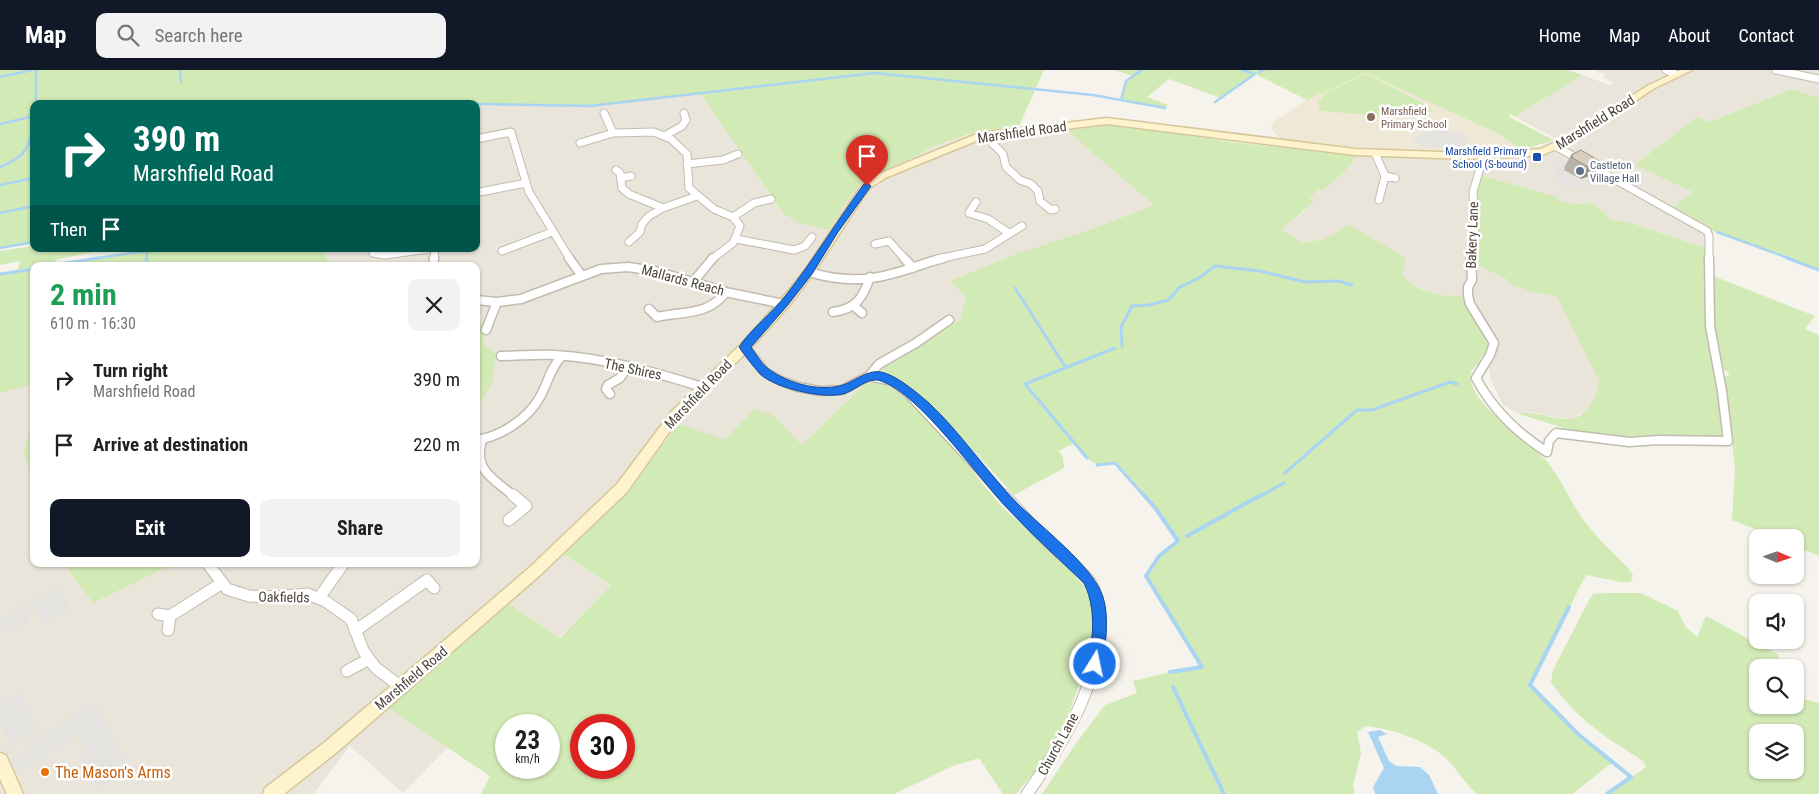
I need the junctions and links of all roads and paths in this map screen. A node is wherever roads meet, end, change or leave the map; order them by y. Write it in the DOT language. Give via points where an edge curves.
graph roads {
  1 [pos="1688,70"];
  2 [pos="1776,70"];
  3 [pos="1670,72"];
  4 [pos="1819,79"];
  5 [pos="684,113"];
  6 [pos="600,121"];
  7 [pos="613,132"];
  8 [pos="666,135"];
  9 [pos="984,135"];
  10 [pos="480,138"];
  11 [pos="580,143"];
  12 [pos="1557,147"];
  13 [pos="1375,153"];
  14 [pos="738,154"];
  15 [pos="1484,155"];
  16 [pos="688,164"];
  17 [pos="616,170"];
  18 [pos="631,176"];
  19 [pos="1385,176"];
  20 [pos="621,178"];
  21 [pos="1395,178"];
  22 [pos="526,184"];
  23 [pos="480,192"];
  24 [pos="697,196"];
  25 [pos="770,199"];
  26 [pos="1379,200"];
  27 [pos="976,202"];
  28 [pos="663,208"];
  29 [pos="1055,209"];
  30 [pos="733,217"];
  31 [pos="1022,226"];
  32 [pos="552,232"];
  33 [pos="1009,233"];
  34 [pos="812,237"];
  35 [pos="736,239"];
  36 [pos="629,242"];
  37 [pos="875,244"];
  38 [pos="502,251"];
  39 [pos="407,252"];
  40 [pos="373,253"];
  41 [pos="930,253"];
  42 [pos="936,260"];
  43 [pos="913,268"];
  44 [pos="809,272"];
  45 [pos="582,276"];
  46 [pos="870,277"];
  47 [pos="693,282"];
  48 [pos="726,292"];
  49 [pos="480,300"];
  50 [pos="496,302"];
  51 [pos="784,304"];
  52 [pos="854,306"];
  53 [pos="649,309"];
  54 [pos="834,312"];
  55 [pos="862,312"];
  56 [pos="949,320"];
  57 [pos="486,330"];
  58 [pos="745,347"];
  59 [pos="501,356"];
  60 [pos="562,356"];
  61 [pos="628,366"];
  62 [pos="869,376"];
  63 [pos="702,387"];
  64 [pos="610,394"];
  65 [pos="480,439"];
  66 [pos="1547,452"];
  67 [pos="480,463"];
  68 [pos="509,520"];
  69 [pos="210,567"];
  70 [pos="341,567"];
  71 [pos="222,583"];
  72 [pos="434,588"];
  73 [pos="319,598"];
  74 [pos="158,614"];
  75 [pos="170,616"];
  76 [pos="168,630"];
  77 [pos="355,631"];
  78 [pos="369,659"];
  79 [pos="347,671"];
  80 [pos="401,687"];
  81 [pos="0,761"];
  82 [pos="15,794"];
  83 [pos="271,794"];
  84 [pos="1027,794"];
  1 -- 3 [label="street, Marshfield Road"];
  2 -- 4 [label="street"];
  3 -- 12 [label="street, Marshfield Road"];
  5 -- 8 [label="street" via="686,120 682,126"];
  6 -- 7 [label="street" via="606,116"];
  7 -- 8 [label="street"];
  7 -- 11 [label="street"];
  8 -- 16 [label="street" via="681,146 687,154"];
  9 -- 13 [label="street, Marshfield Road" via="1107,121"];
  9 -- 29 [label="street" via="1003,154 1006,167 1020,180 1031,184 1038,191 1040,201 1051,210"];
  9 -- 44 [label="street, Marshfield Road" via="892,171 867,186"];
  10 -- 22 [label="street" via="511,132"];
  12 -- 15 [label="street, Marshfield Road" via="1535,153"];
  12 -- 66 [label="street" via="1707,232 1710,326 1728,441 1629,442 1556,433 1549,441"];
  13 -- 15 [label="street, Marshfield Road"];
  13 -- 19 [label="street"];
  14 -- 16 [label="street" via="725,162"];
  15 -- 66 [label="street, Bakery Lane" via="1472,201 1475,219 1469,271 1472,280 1467,286 1467,296 1494,343 1476,378 1510,427"];
  16 -- 24 [label="street" via="689,188"];
  17 -- 20 [label="street"];
  18 -- 20 [label="street"];
  19 -- 21 [label="street"];
  19 -- 26 [label="street"];
  20 -- 28 [label="street" via="622,188 628,194"];
  22 -- 23 [label="street"];
  22 -- 32 [label="street"];
  24 -- 28 [label="street"];
  24 -- 30 [label="street" via="714,209"];
  25 -- 30 [label="street" via="752,200"];
  27 -- 33 [label="street" via="969,213 988,219"];
  28 -- 36 [label="street" via="649,216 640,232"];
  30 -- 35 [label="street" via="740,226"];
  31 -- 33 [label="street"];
  32 -- 38 [label="street"];
  32 -- 45 [label="street"];
  33 -- 42 [label="street" via="984,249"];
  34 -- 35 [label="street" via="798,250"];
  35 -- 47 [label="street" via="713,257"];
  37 -- 43 [label="street" via="889,241"];
  39 -- 40 [label="street"];
  41 -- 42 [label="street"];
  42 -- 43 [label="street"];
  43 -- 46 [label="street"];
  44 -- 46 [label="street" via="830,278"];
  44 -- 51 [label="street, Marshfield Road"];
  45 -- 47 [label="street, Mallards Reach" via="601,269 628,267 655,270"];
  45 -- 50 [label="street, Mallards Reach" via="522,299"];
  46 -- 52 [label="street" via="864,296"];
  47 -- 48 [label="street, Mallards Reach"];
  48 -- 51 [label="street, Mallards Reach"];
  48 -- 53 [label="street" via="715,305 706,309 657,317"];
  49 -- 50 [label="street, Mallards Reach"];
  50 -- 57 [label="street"];
  51 -- 58 [label="street, Marshfield Road"];
  52 -- 54 [label="street"];
  52 -- 55 [label="street"];
  56 -- 62 [label="street" via="879,364"];
  58 -- 62 [label="street" via="765,372 798,387 820,392 842,390"];
  58 -- 63 [label="street, Marshfield Road"];
  59 -- 60 [label="street, The Shires"];
  60 -- 61 [label="street, The Shires"];
  60 -- 65 [label="street" via="552,365 536,404 527,414"];
  61 -- 63 [label="street, The Shires"];
  61 -- 64 [label="street" via="620,382 608,385 606,389"];
  62 -- 84 [label="street, Church Lane" via="882,376 925,406 1012,506 1088,579 1097,597 1099,637 1095,664 1072,724"];
  63 -- 80 [label="street, Marshfield Road" via="676,414 622,488 534,572"];
  67 -- 68 [label="street" via="487,473 526,506"];
  69 -- 71 [label="street, Oakfields"];
  70 -- 73 [label="street, Oakfields"];
  71 -- 73 [label="street, Oakfields" via="227,589 249,596 308,594"];
  71 -- 75 [label="street"];
  72 -- 77 [label="street" via="427,580"];
  73 -- 77 [label="street, Oakfields" via="351,619"];
  74 -- 75 [label="street"];
  75 -- 76 [label="street"];
  77 -- 78 [label="street, Oakfields"];
  78 -- 79 [label="street"];
  78 -- 80 [label="street, Oakfields"];
  80 -- 83 [label="street, Marshfield Road"];
  81 -- 82 [label="street"];
}
